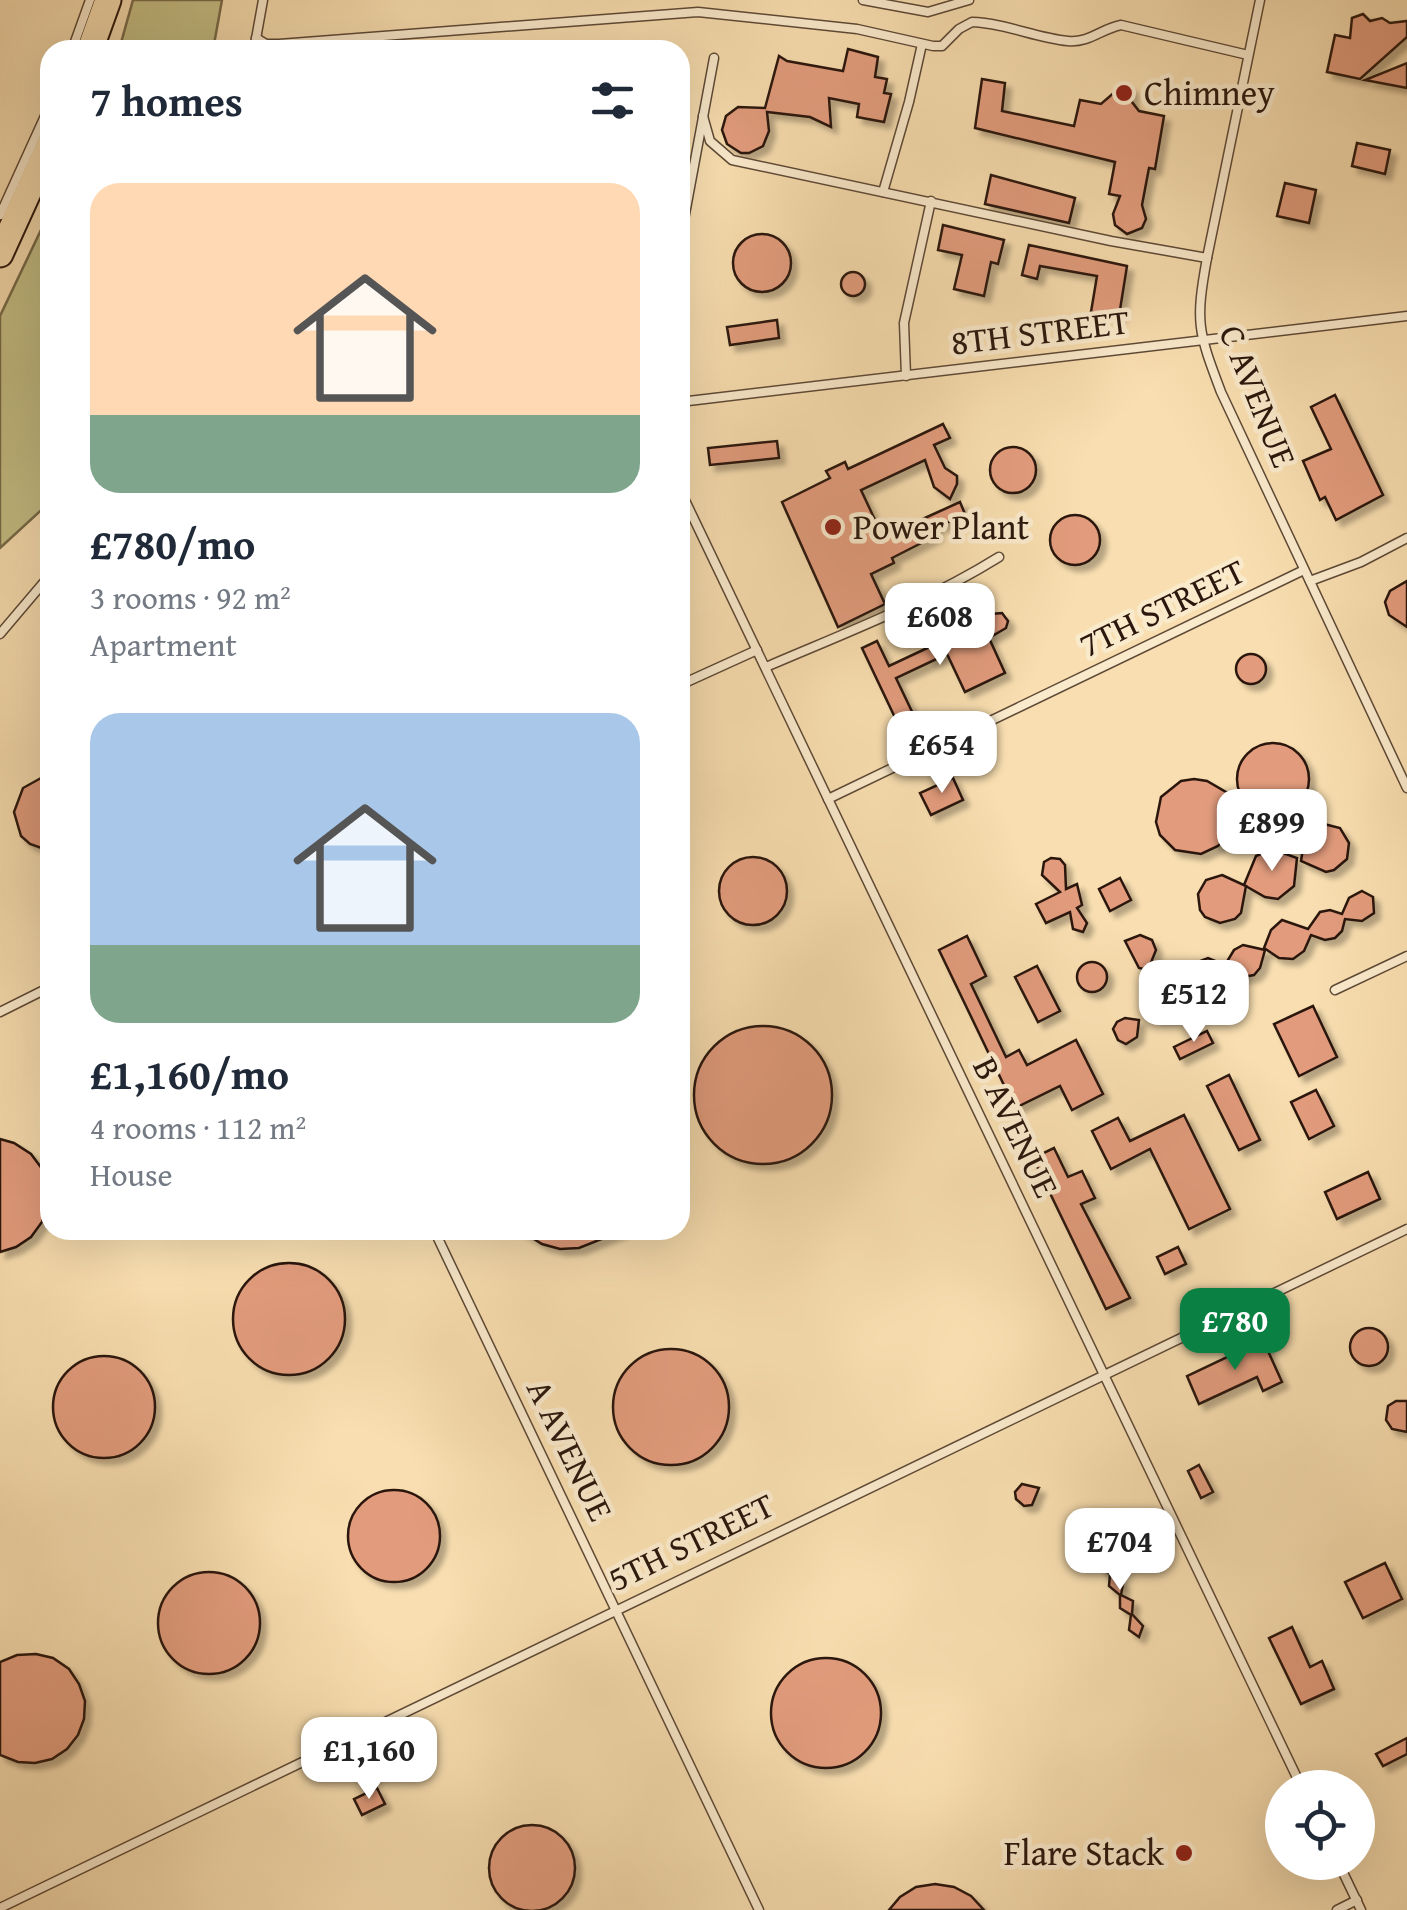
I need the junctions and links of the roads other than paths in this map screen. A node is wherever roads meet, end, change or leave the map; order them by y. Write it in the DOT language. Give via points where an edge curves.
graph roads {
  1 [pos="90,0"];
  2 [pos="108,0"];
  3 [pos="263,0"];
  4 [pos="863,0"];
  5 [pos="969,0"];
  6 [pos="1260,0"];
  7 [pos="256,38"];
  8 [pos="76,40"];
  9 [pos="94,40"];
  10 [pos="259,40"];
  11 [pos="332,40"];
  12 [pos="922,44"];
  13 [pos="1248,55"];
  14 [pos="714,58"];
  15 [pos="703,116"];
  16 [pos="40,127"];
  17 [pos="40,166"];
  18 [pos="690,187"];
  19 [pos="883,192"];
  20 [pos="931,202"];
  21 [pos="0,216"];
  22 [pos="0,254"];
  23 [pos="1207,258"];
  24 [pos="1407,316"];
  25 [pos="1202,340"];
  26 [pos="906,376"];
  27 [pos="690,401"];
  28 [pos="690,511"];
  29 [pos="1407,538"];
  30 [pos="999,557"];
  31 [pos="1304,570"];
  32 [pos="1310,581"];
  33 [pos="40,587"];
  34 [pos="0,634"];
  35 [pos="758,650"];
  36 [pos="766,667"];
  37 [pos="690,681"];
  38 [pos="1407,788"];
  39 [pos="828,798"];
  40 [pos="1407,956"];
  41 [pos="1335,990"];
  42 [pos="40,992"];
  43 [pos="0,1012"];
  44 [pos="1407,1229"];
  45 [pos="439,1240"];
  46 [pos="1104,1375"];
  47 [pos="615,1609"];
  48 [pos="1293,1770"];
  49 [pos="1347,1880"];
  50 [pos="1357,1900"];
  51 [pos="0,1908"];
  52 [pos="759,1910"];
  53 [pos="1337,1910"];
  54 [pos="1361,1910"];
  1 -- 8 [label="lane"];
  2 -- 9 [label="main road"];
  3 -- 7 [label="lane"];
  4 -- 5 [label="lane" via="928,12"];
  6 -- 13 [label="lane, C AVENUE"];
  7 -- 10 [label="lane"];
  11 -- 12 [label="lane" via="698,12 857,29"];
  12 -- 13 [label="lane" via="942,46 972,22 1070,41 1121,26"];
  12 -- 19 [label="lane"];
  13 -- 23 [label="lane, C AVENUE"];
  14 -- 15 [label="lane"];
  15 -- 18 [label="lane"];
  15 -- 19 [label="lane" via="710,141 732,160"];
  16 -- 21 [label="lane"];
  17 -- 22 [label="main road"];
  19 -- 20 [label="lane"];
  20 -- 23 [label="lane"];
  20 -- 26 [label="lane" via="904,323"];
  23 -- 25 [label="lane, C AVENUE" via="1198,313"];
  24 -- 25 [label="lane, 8TH STREET"];
  25 -- 26 [label="lane, 8TH STREET"];
  25 -- 31 [label="lane, C AVENUE"];
  26 -- 27 [label="lane, 8TH STREET"];
  28 -- 35 [label="lane, B AVENUE"];
  29 -- 32 [label="lane"];
  30 -- 36 [label="lane" via="902,610"];
  31 -- 32 [label="lane, C AVENUE"];
  31 -- 39 [label="lane, 7TH STREET"];
  32 -- 38 [label="lane, C AVENUE"];
  33 -- 34 [label="lane"];
  35 -- 36 [label="lane, B AVENUE"];
  35 -- 37 [label="lane"];
  36 -- 39 [label="lane, B AVENUE"];
  39 -- 46 [label="lane, B AVENUE"];
  40 -- 41 [label="lane"];
  42 -- 43 [label="lane"];
  44 -- 46 [label="lane, 5TH STREET"];
  45 -- 47 [label="lane, A AVENUE"];
  46 -- 47 [label="lane, 5TH STREET"];
  46 -- 48 [label="lane, B AVENUE"];
  47 -- 51 [label="lane, 5TH STREET"];
  47 -- 52 [label="lane, A AVENUE"];
  49 -- 50 [label="lane"];
  50 -- 53 [label="lane"];
  50 -- 54 [label="lane"];
}
